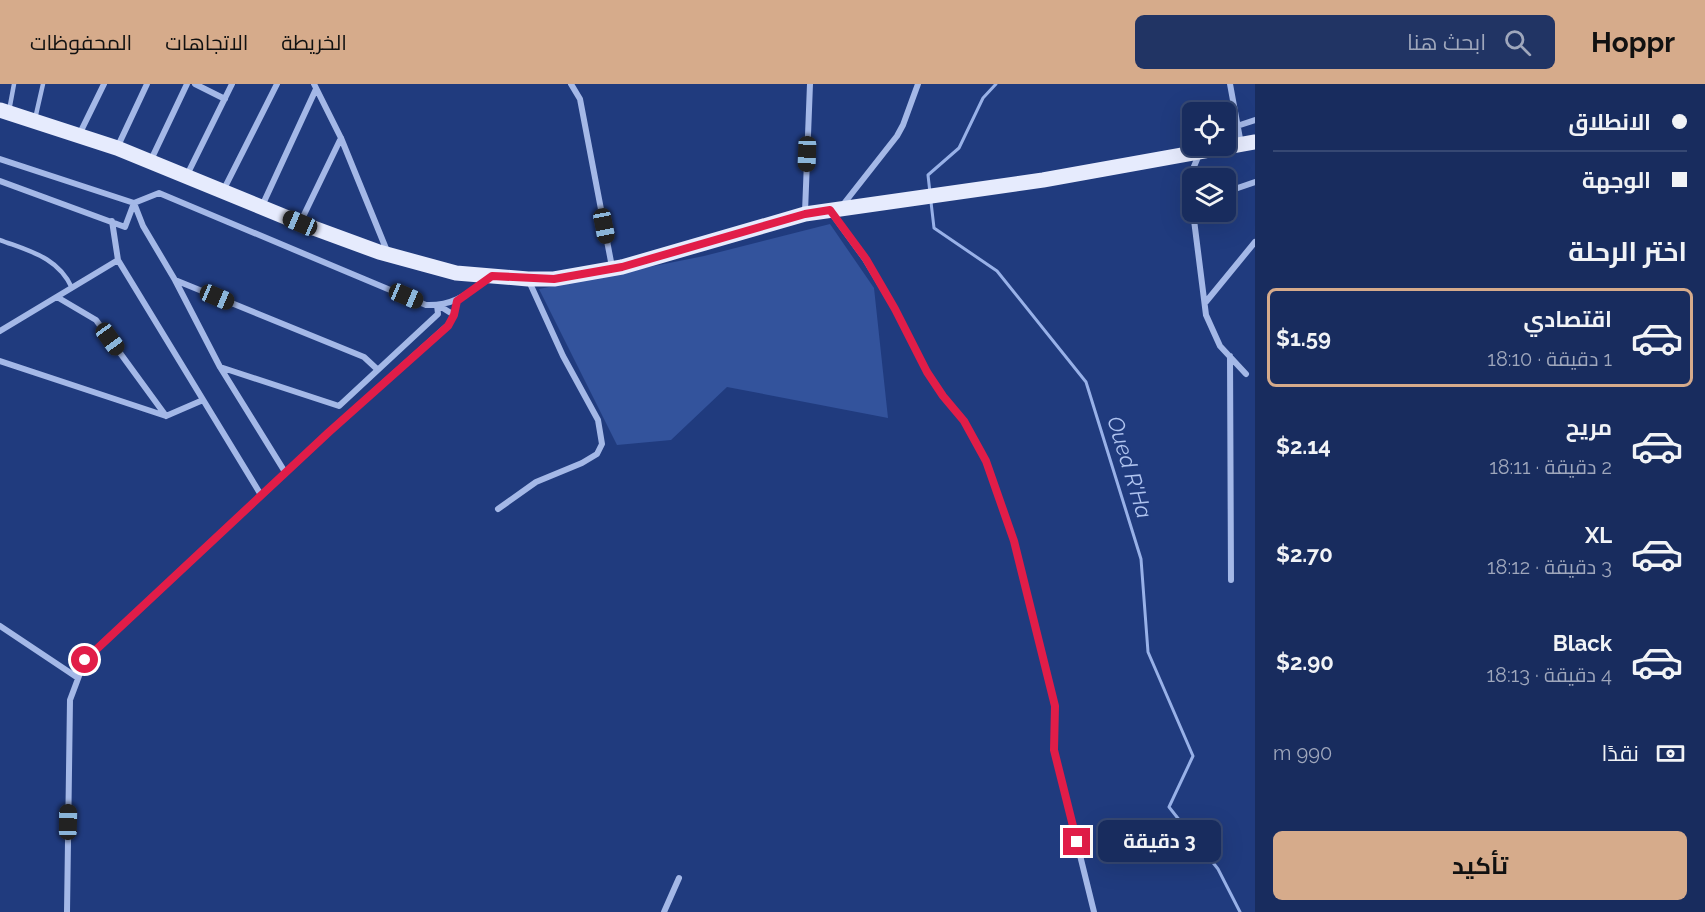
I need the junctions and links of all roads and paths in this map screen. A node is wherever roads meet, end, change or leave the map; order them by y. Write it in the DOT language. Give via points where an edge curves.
graph roads {
  1 [pos="14,84"];
  2 [pos="43,84"];
  3 [pos="104,84"];
  4 [pos="147,84"];
  5 [pos="187,84"];
  6 [pos="195,84"];
  7 [pos="232,84"];
  8 [pos="277,84"];
  9 [pos="571,84"];
  10 [pos="810,84"];
  11 [pos="918,84"];
  12 [pos="1230,84"];
  13 [pos="315,86"];
  14 [pos="225,99"];
  15 [pos="5,111"];
  16 [pos="1255,120"];
  17 [pos="34,121"];
  18 [pos="1237,126"];
  19 [pos="79,135"];
  20 [pos="341,138"];
  21 [pos="1248,143"];
  22 [pos="117,148"];
  23 [pos="1182,155"];
  24 [pos="0,159"];
  25 [pos="150,163"];
  26 [pos="186,177"];
  27 [pos="0,181"];
  28 [pos="1255,182"];
  29 [pos="1236,189"];
  30 [pos="223,192"];
  31 [pos="134,203"];
  32 [pos="261,207"];
  33 [pos="835,210"];
  34 [pos="805,214"];
  35 [pos="112,221"];
  36 [pos="1194,222"];
  37 [pos="300,223"];
  38 [pos="0,240"];
  39 [pos="1255,242"];
  40 [pos="388,254"];
  41 [pos="118,260"];
  42 [pos="613,269"];
  43 [pos="492,276"];
  44 [pos="528,279"];
  45 [pos="175,280"];
  46 [pos="72,288"];
  47 [pos="57,297"];
  48 [pos="457,301"];
  49 [pos="1205,303"];
  50 [pos="437,305"];
  51 [pos="454,315"];
  52 [pos="0,331"];
  53 [pos="1230,356"];
  54 [pos="0,361"];
  55 [pos="220,367"];
  56 [pos="378,370"];
  57 [pos="1246,374"];
  58 [pos="203,400"];
  59 [pos="166,416"];
  60 [pos="285,472"];
  61 [pos="261,495"];
  62 [pos="498,509"];
  63 [pos="1231,580"];
  64 [pos="0,626"];
  65 [pos="78,678"];
  66 [pos="679,878"];
  67 [pos="67,912"];
  68 [pos="664,912"];
  69 [pos="1094,912"];
  1 -- 15 [label="lane"];
  2 -- 17 [label="lane"];
  3 -- 19 [label="street"];
  4 -- 22 [label="street"];
  5 -- 25 [label="street"];
  6 -- 14 [label="street"];
  7 -- 14 [label="street"];
  8 -- 30 [label="street"];
  9 -- 42 [label="street" via="580,99"];
  10 -- 34 [label="street"];
  11 -- 33 [label="street" via="897,136"];
  12 -- 18 [label="street"];
  13 -- 20 [label="street"];
  13 -- 32 [label="street"];
  14 -- 26 [label="street"];
  15 -- 17 [label="main road"];
  16 -- 18 [label="street"];
  17 -- 19 [label="main road"];
  18 -- 21 [label="street"];
  19 -- 22 [label="main road"];
  20 -- 37 [label="street"];
  20 -- 40 [label="street"];
  22 -- 25 [label="main road"];
  23 -- 33 [label="main road"];
  24 -- 31 [label="street"];
  25 -- 26 [label="main road"];
  26 -- 30 [label="main road"];
  27 -- 35 [label="street"];
  28 -- 29 [label="street"];
  30 -- 32 [label="main road"];
  31 -- 35 [label="street" via="124,227"];
  31 -- 45 [label="street"];
  31 -- 50 [label="street" via="159,193 426,304"];
  32 -- 37 [label="main road"];
  33 -- 34 [label="main road"];
  33 -- 69 [label="street" via="895,309 927,372 964,421 986,461 1014,541 1055,706 1054,750"];
  34 -- 42 [label="main road"];
  35 -- 41 [label="street"];
  36 -- 49 [label="street"];
  37 -- 40 [label="main road"];
  38 -- 46 [label="lane" via="50,260"];
  39 -- 49 [label="street"];
  40 -- 43 [label="main road" via="456,273"];
  41 -- 46 [label="street"];
  41 -- 58 [label="street"];
  42 -- 44 [label="main road" via="554,279"];
  43 -- 44 [label="main road"];
  43 -- 48 [label="street"];
  44 -- 62 [label="street" via="598,420 602,444 597,454 536,482"];
  45 -- 55 [label="street"];
  45 -- 56 [label="street" via="364,357"];
  46 -- 47 [label="street"];
  47 -- 52 [label="street"];
  47 -- 59 [label="street" via="96,320"];
  48 -- 50 [label="street"];
  48 -- 51 [label="street"];
  49 -- 53 [label="street" via="1206,315 1220,346"];
  50 -- 51 [label="street"];
  50 -- 56 [label="street" via="438,314"];
  51 -- 60 [label="street" via="448,326"];
  53 -- 57 [label="street"];
  53 -- 63 [label="street"];
  54 -- 59 [label="street"];
  55 -- 56 [label="street" via="339,406"];
  55 -- 60 [label="street"];
  58 -- 59 [label="street"];
  58 -- 61 [label="street"];
  60 -- 61 [label="street"];
  61 -- 65 [label="street" via="85,660"];
  64 -- 65 [label="street"];
  65 -- 67 [label="street" via="70,700"];
  66 -- 68 [label="street"];
}
